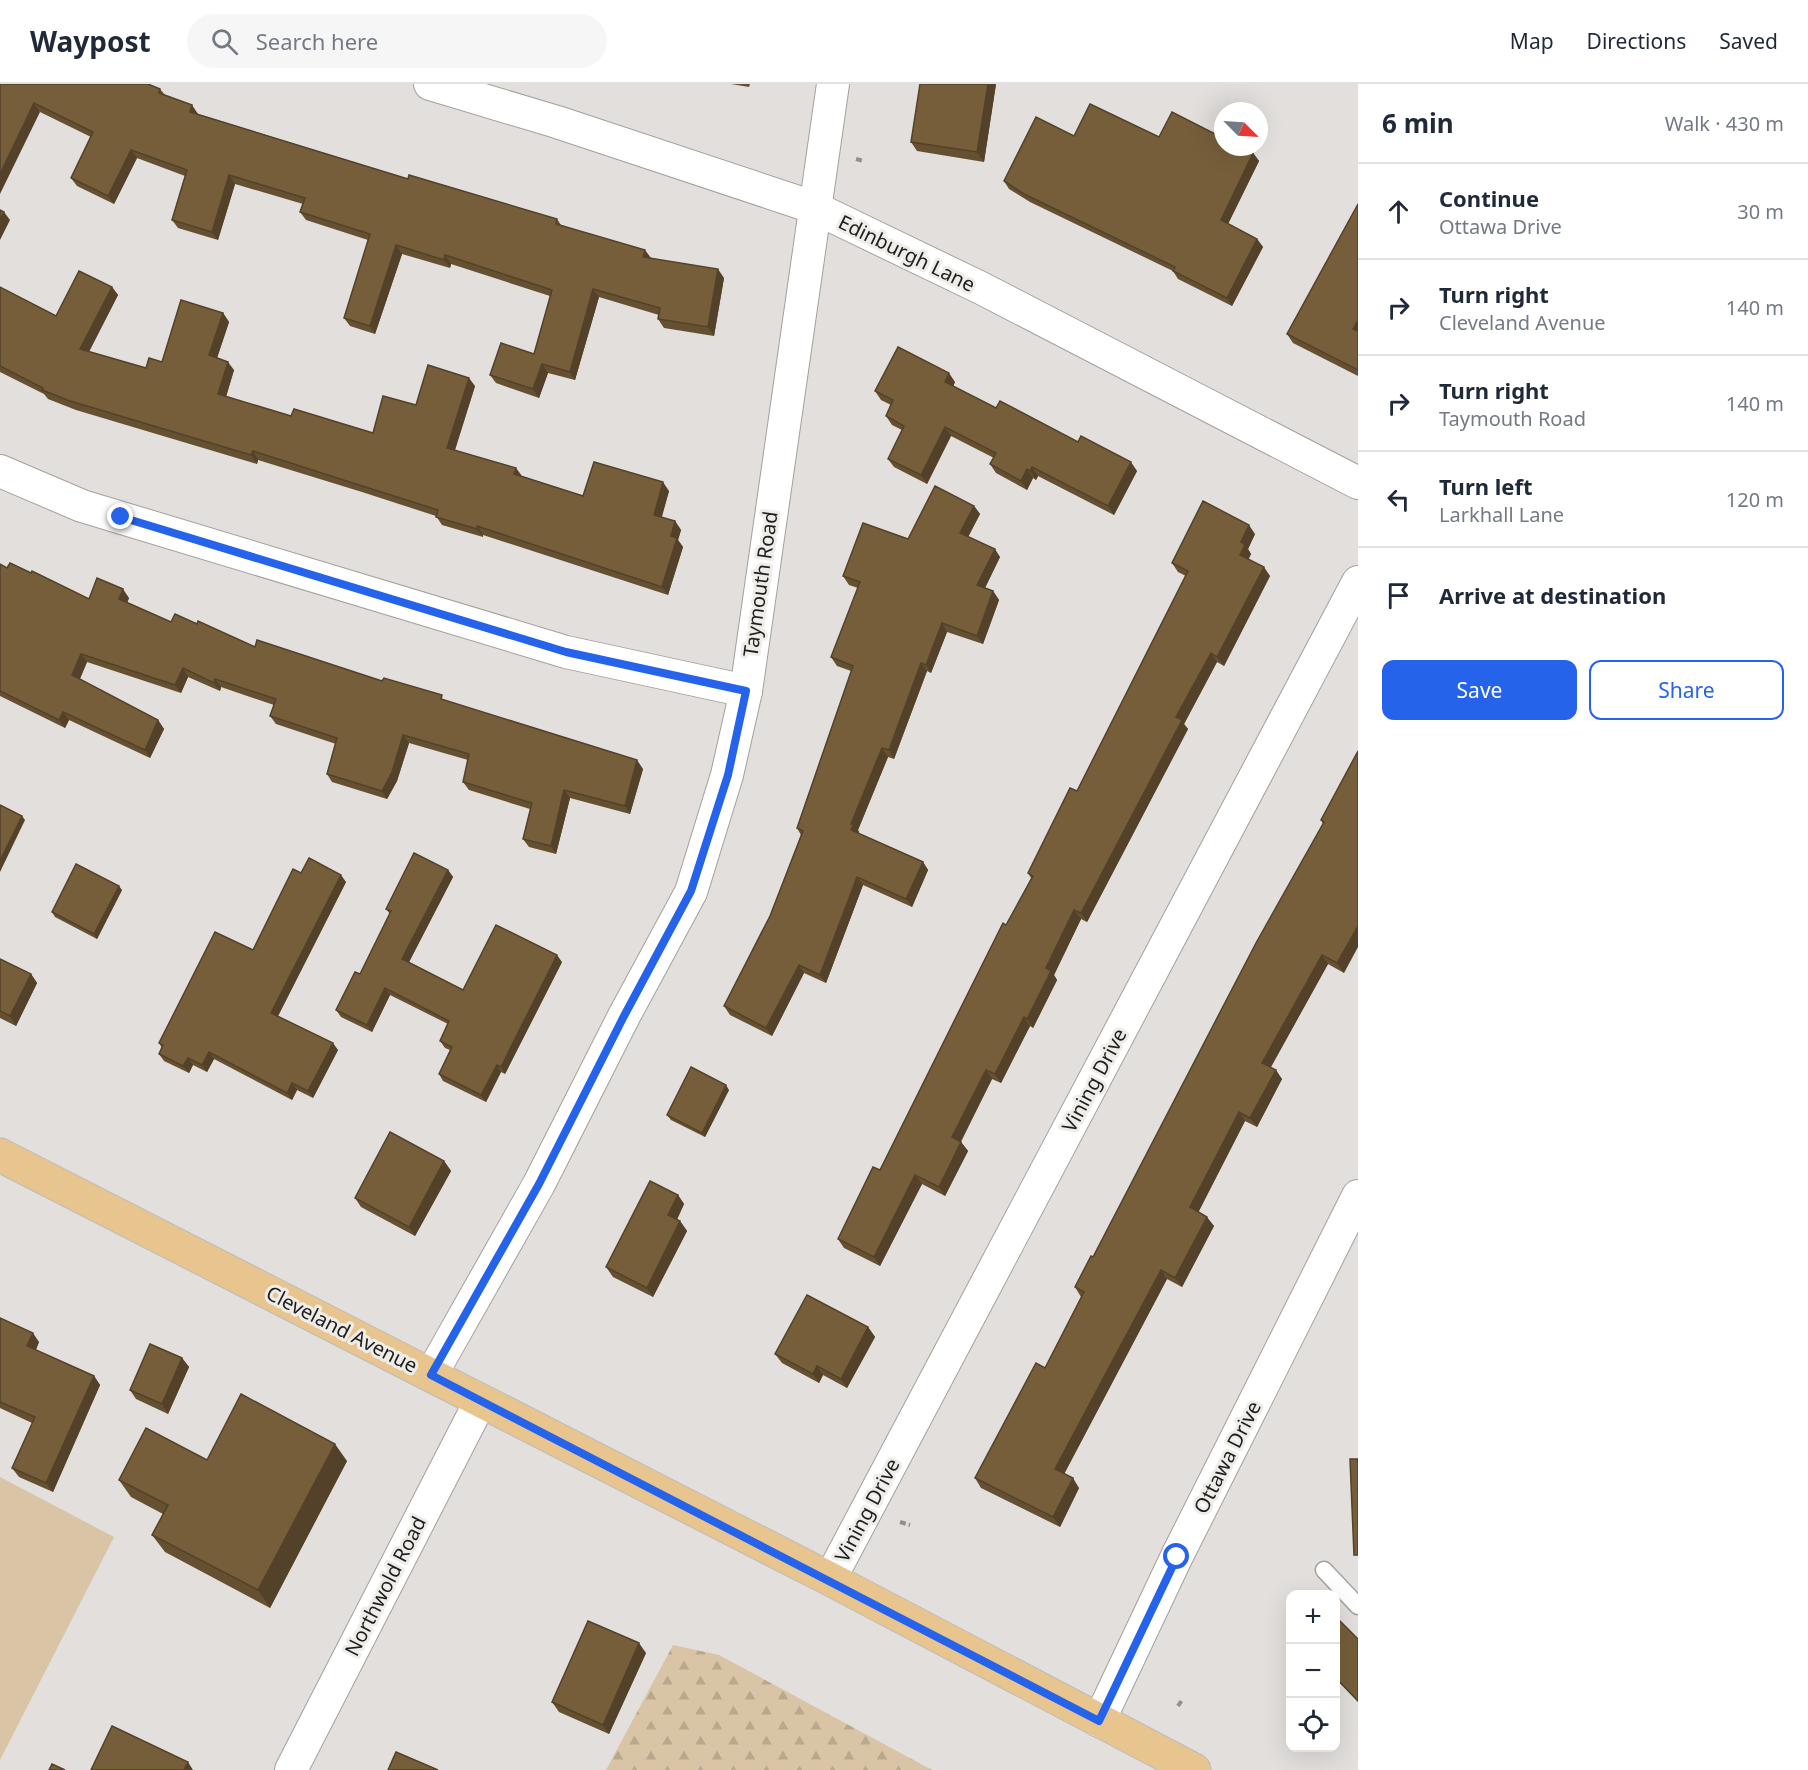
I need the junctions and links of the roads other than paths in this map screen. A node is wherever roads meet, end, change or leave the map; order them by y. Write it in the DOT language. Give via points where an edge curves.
graph roads {
  1 [pos="430,84"];
  2 [pos="833,84"];
  3 [pos="813,207"];
  4 [pos="0,471"];
  5 [pos="1358,483"];
  6 [pos="1358,582"];
  7 [pos="746,691"];
  8 [pos="0,1155"];
  9 [pos="1358,1196"];
  10 [pos="431,1375"];
  11 [pos="480,1402"];
  12 [pos="1324,1570"];
  13 [pos="830,1579"];
  14 [pos="1358,1606"];
  15 [pos="1099,1721"];
  16 [pos="291,1770"];
  17 [pos="1194,1770"];
  1 -- 3 [label="street, Edinburgh Lane"];
  2 -- 3 [label="street, Taymouth Road"];
  3 -- 5 [label="street, Edinburgh Lane" via="981,288"];
  3 -- 7 [label="street, Taymouth Road"];
  4 -- 7 [label="street" via="82,506 566,652"];
  6 -- 13 [label="street, Vining Drive"];
  7 -- 10 [label="street, Taymouth Road" via="728,775 691,891 539,1184"];
  8 -- 10 [label="main road, Cleveland Avenue"];
  9 -- 15 [label="street, Ottawa Drive"];
  10 -- 11 [label="main road, Cleveland Avenue"];
  11 -- 13 [label="main road, Cleveland Avenue"];
  11 -- 16 [label="street, Northwold Road"];
  12 -- 14 [label="lane"];
  13 -- 15 [label="main road, Cleveland Avenue"];
  15 -- 17 [label="main road, Cleveland Avenue"];
}
